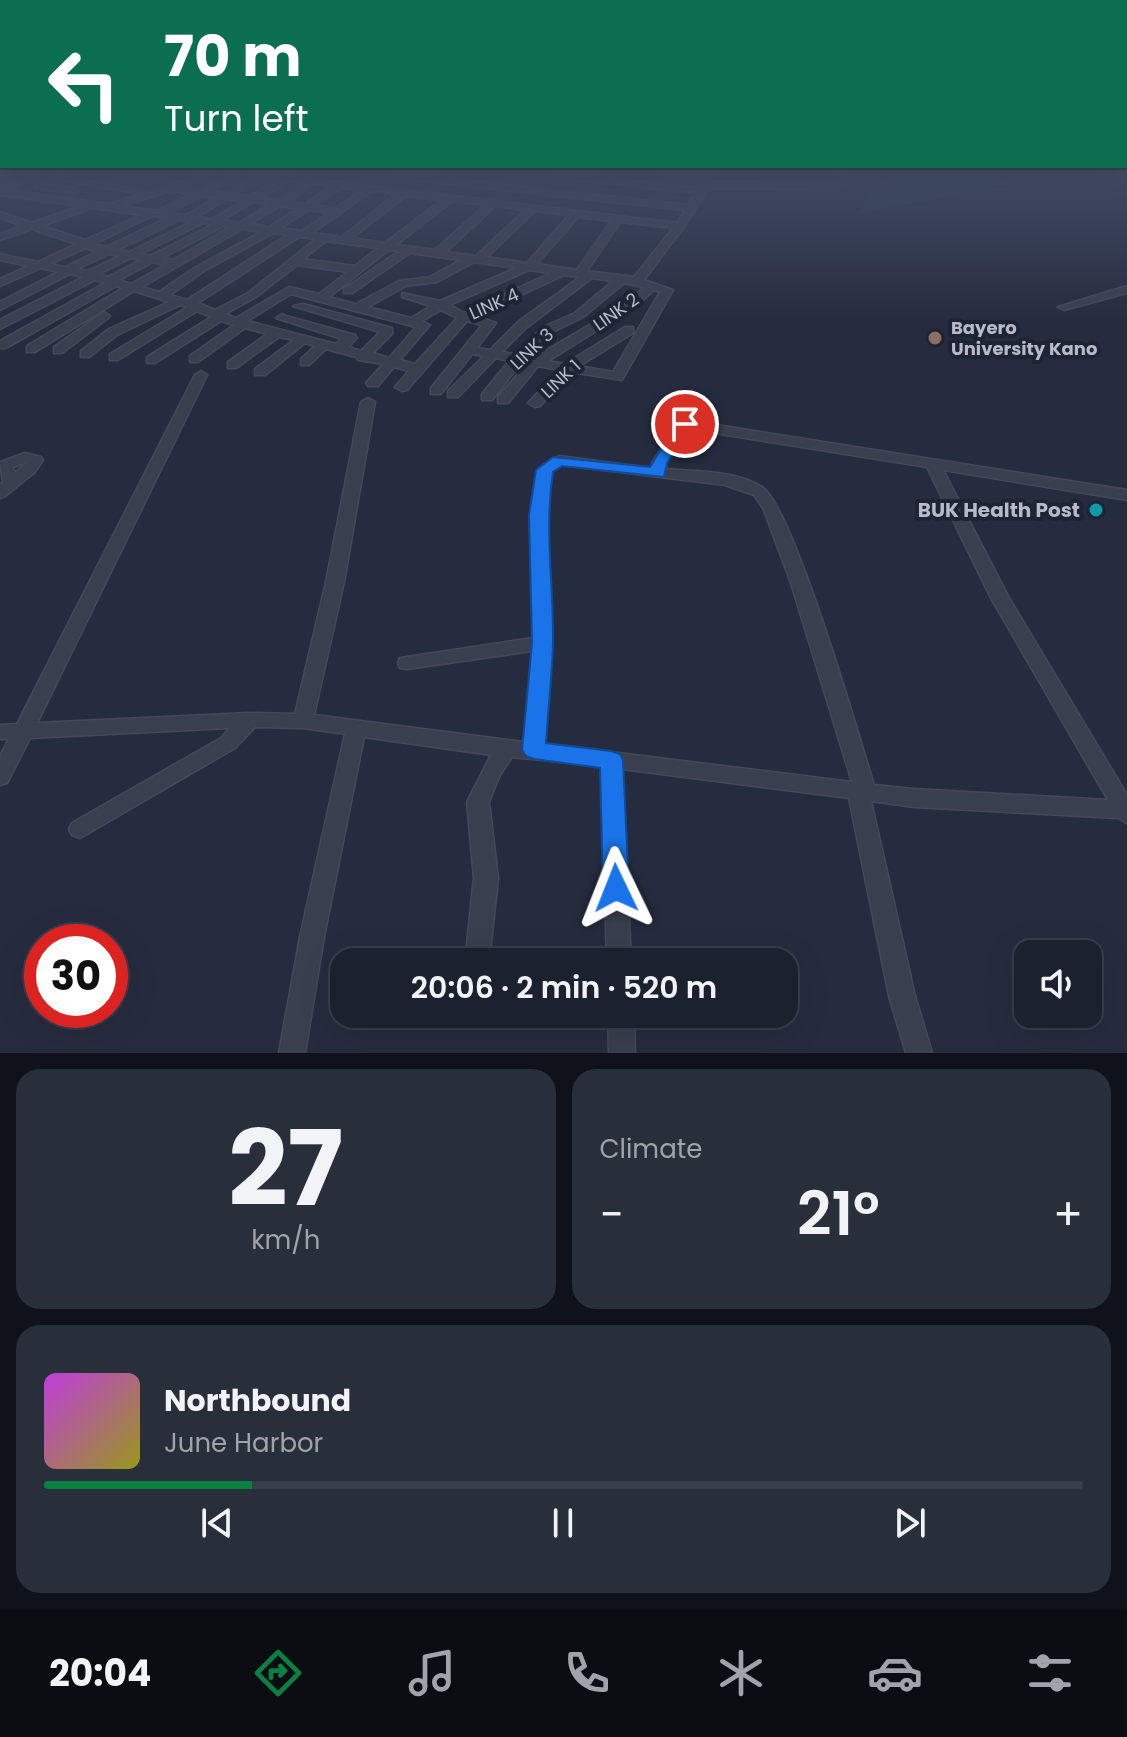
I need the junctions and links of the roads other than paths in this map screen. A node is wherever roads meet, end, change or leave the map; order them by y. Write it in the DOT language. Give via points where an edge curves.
graph roads {
  1 [pos="27,224"];
  2 [pos="37,224"];
  3 [pos="131,224"];
  4 [pos="167,224"];
  5 [pos="192,224"];
  6 [pos="216,224"];
  7 [pos="227,224"];
  8 [pos="245,224"];
  9 [pos="281,224"];
  10 [pos="316,224"];
  11 [pos="364,224"];
  12 [pos="417,224"];
  13 [pos="470,224"];
  14 [pos="517,224"];
  15 [pos="566,224"];
  16 [pos="614,224"];
  17 [pos="667,224"];
  18 [pos="32,226"];
  19 [pos="242,226"];
  20 [pos="680,226"];
  21 [pos="273,229"];
  22 [pos="301,233"];
  23 [pos="0,237"];
  24 [pos="325,237"];
  25 [pos="69,239"];
  26 [pos="344,240"];
  27 [pos="82,244"];
  28 [pos="390,246"];
  29 [pos="409,249"];
  30 [pos="103,250"];
  31 [pos="438,253"];
  32 [pos="127,255"];
  33 [pos="476,258"];
  34 [pos="2,259"];
  35 [pos="152,259"];
  36 [pos="23,261"];
  37 [pos="292,261"];
  38 [pos="173,263"];
  39 [pos="38,264"];
  40 [pos="531,265"];
  41 [pos="67,270"];
  42 [pos="357,270"];
  43 [pos="565,270"];
  44 [pos="585,274"];
  45 [pos="91,275"];
  46 [pos="621,280"];
  47 [pos="112,281"];
  48 [pos="636,281"];
  49 [pos="0,283"];
  50 [pos="651,287"];
  51 [pos="136,289"];
  52 [pos="1127,289"];
  53 [pos="406,295"];
  54 [pos="317,296"];
  55 [pos="159,297"];
  56 [pos="419,298"];
  57 [pos="336,301"];
  58 [pos="188,304"];
  59 [pos="441,305"];
  60 [pos="299,306"];
  61 [pos="0,307"];
  62 [pos="359,307"];
  63 [pos="1064,307"];
  64 [pos="218,315"];
  65 [pos="392,316"];
  66 [pos="464,317"];
  67 [pos="282,318"];
  68 [pos="414,321"];
  69 [pos="606,321"];
  70 [pos="241,323"];
  71 [pos="0,325"];
  72 [pos="270,330"];
  73 [pos="629,330"];
  74 [pos="643,335"];
  75 [pos="302,340"];
  76 [pos="410,342"];
  77 [pos="440,344"];
  78 [pos="2,345"];
  79 [pos="322,346"];
  80 [pos="31,349"];
  81 [pos="58,350"];
  82 [pos="470,350"];
  83 [pos="342,352"];
  84 [pos="494,352"];
  85 [pos="85,354"];
  86 [pos="520,356"];
  87 [pos="114,357"];
  88 [pos="368,358"];
  89 [pos="151,360"];
  90 [pos="538,360"];
  91 [pos="305,362"];
  92 [pos="390,364"];
  93 [pos="232,365"];
  94 [pos="334,366"];
  95 [pos="569,367"];
  96 [pos="418,369"];
  97 [pos="260,372"];
  98 [pos="402,387"];
  99 [pos="436,391"];
  100 [pos="453,394"];
  101 [pos="487,397"];
  102 [pos="503,400"];
  103 [pos="368,402"];
  104 [pos="535,403"];
  105 [pos="933,464"];
  106 [pos="658,473"];
  107 [pos="1127,495"];
  108 [pos="542,643"];
  109 [pos="407,663"];
  110 [pos="250,720"];
  111 [pos="303,721"];
  112 [pos="356,729"];
  113 [pos="23,731"];
  114 [pos="0,732"];
  115 [pos="506,749"];
  116 [pos="534,750"];
  117 [pos="611,760"];
  118 [pos="0,777"];
  119 [pos="862,792"];
  120 [pos="1126,811"];
  121 [pos="80,829"];
  122 [pos="478,948"];
  123 [pos="618,948"];
  124 [pos="621,1028"];
  125 [pos="292,1053"];
  126 [pos="622,1053"];
  127 [pos="919,1053"];
  1 -- 18 [label="street"];
  2 -- 18 [label="street"];
  3 -- 27 [label="street"];
  4 -- 30 [label="street"];
  5 -- 32 [label="street"];
  6 -- 35 [label="street"];
  7 -- 19 [label="street"];
  8 -- 19 [label="street"];
  9 -- 21 [label="street"];
  10 -- 22 [label="street"];
  11 -- 26 [label="street"];
  12 -- 28 [label="street"];
  13 -- 31 [label="street"];
  14 -- 33 [label="street"];
  15 -- 40 [label="street"];
  16 -- 44 [label="street, LINK 4"];
  17 -- 20 [label="street"];
  18 -- 23 [label="street"];
  18 -- 25 [label="street"];
  19 -- 21 [label="street"];
  19 -- 38 [label="street"];
  20 -- 48 [label="street"];
  21 -- 22 [label="street"];
  21 -- 55 [label="street"];
  22 -- 24 [label="street"];
  22 -- 58 [label="street"];
  24 -- 26 [label="street"];
  24 -- 37 [label="street"];
  25 -- 27 [label="street"];
  25 -- 36 [label="street"];
  26 -- 28 [label="street"];
  27 -- 30 [label="street"];
  27 -- 39 [label="street"];
  28 -- 29 [label="street"];
  28 -- 42 [label="street"];
  28 -- 54 [label="street"];
  29 -- 31 [label="street"];
  29 -- 57 [label="street"];
  30 -- 32 [label="street"];
  30 -- 41 [label="street"];
  31 -- 33 [label="street"];
  32 -- 35 [label="street"];
  32 -- 45 [label="street"];
  33 -- 40 [label="street"];
  33 -- 62 [label="street" via="433,280 403,283"];
  34 -- 36 [label="street"];
  35 -- 38 [label="street"];
  35 -- 47 [label="street"];
  36 -- 39 [label="street"];
  37 -- 42 [label="street"];
  37 -- 64 [label="street"];
  38 -- 51 [label="street"];
  39 -- 41 [label="street"];
  39 -- 49 [label="street"];
  40 -- 43 [label="street"];
  40 -- 59 [label="street"];
  41 -- 45 [label="street"];
  41 -- 61 [label="street"];
  42 -- 54 [label="street"];
  43 -- 44 [label="street"];
  43 -- 66 [label="street, LINK 4"];
  44 -- 46 [label="street"];
  44 -- 84 [label="street, LINK 4"];
  45 -- 47 [label="street"];
  45 -- 71 [label="street"];
  46 -- 48 [label="street"];
  46 -- 86 [label="street, LINK 3" via="579,315 549,328"];
  47 -- 51 [label="street"];
  47 -- 78 [label="street"];
  48 -- 50 [label="street"];
  50 -- 69 [label="street, LINK 2"];
  50 -- 74 [label="street" via="667,290"];
  51 -- 55 [label="street"];
  51 -- 80 [label="street"];
  51 -- 81 [label="street"];
  52 -- 63 [label="street"];
  53 -- 56 [label="street"];
  54 -- 57 [label="street"];
  54 -- 60 [label="street"];
  54 -- 70 [label="street" via="288,291"];
  55 -- 58 [label="street"];
  56 -- 59 [label="street"];
  56 -- 65 [label="street"];
  57 -- 62 [label="street"];
  58 -- 64 [label="street"];
  58 -- 85 [label="street" via="113,332"];
  58 -- 87 [label="street"];
  59 -- 66 [label="street"];
  59 -- 68 [label="street"];
  60 -- 67 [label="street"];
  60 -- 88 [label="street" via="388,331"];
  62 -- 65 [label="street"];
  64 -- 70 [label="street"];
  64 -- 89 [label="street"];
  65 -- 68 [label="street"];
  66 -- 77 [label="street, LINK 4"];
  66 -- 82 [label="street" via="490,323"];
  67 -- 72 [label="street"];
  67 -- 83 [label="street" via="351,338"];
  68 -- 76 [label="street" via="424,325"];
  69 -- 73 [label="street"];
  69 -- 90 [label="street, LINK 2"];
  70 -- 72 [label="street"];
  70 -- 113 [label="street" via="197,367"];
  72 -- 75 [label="street"];
  72 -- 93 [label="street"];
  73 -- 74 [label="street"];
  73 -- 95 [label="street, LINK 1"];
  74 -- 95 [label="street" via="617,377"];
  75 -- 79 [label="street"];
  75 -- 97 [label="street"];
  76 -- 77 [label="street"];
  76 -- 92 [label="street"];
  77 -- 96 [label="street, LINK 4"];
  79 -- 83 [label="street"];
  79 -- 91 [label="street"];
  82 -- 84 [label="street"];
  82 -- 99 [label="street"];
  83 -- 88 [label="street"];
  83 -- 94 [label="street"];
  84 -- 86 [label="street"];
  84 -- 100 [label="street, LINK 4"];
  86 -- 90 [label="street"];
  86 -- 101 [label="street, LINK 3"];
  88 -- 92 [label="street"];
  88 -- 92 [label="street" via="368,378"];
  90 -- 95 [label="street"];
  90 -- 102 [label="street, LINK 2"];
  92 -- 96 [label="street"];
  95 -- 104 [label="street, LINK 1"];
  96 -- 98 [label="street, LINK 4"];
  103 -- 111 [label="street"];
  105 -- 106 [label="street" via="685,424"];
  105 -- 107 [label="street"];
  105 -- 120 [label="street" via="1003,601"];
  106 -- 108 [label="street" via="559,460 547,467 538,515"];
  106 -- 119 [label="street" via="743,485 765,498 800,586"];
  108 -- 109 [label="street"];
  108 -- 116 [label="street"];
  110 -- 111 [label="street"];
  110 -- 113 [label="street"];
  110 -- 121 [label="street" via="228,743"];
  111 -- 112 [label="street"];
  112 -- 115 [label="street"];
  112 -- 125 [label="street"];
  113 -- 114 [label="street"];
  113 -- 118 [label="street"];
  115 -- 116 [label="street"];
  115 -- 122 [label="street" via="478,802 486,878"];
  116 -- 117 [label="street"];
  117 -- 119 [label="street"];
  117 -- 123 [label="street"];
  119 -- 120 [label="street"];
  119 -- 127 [label="street" via="902,996"];
  124 -- 126 [label="street"];
}
